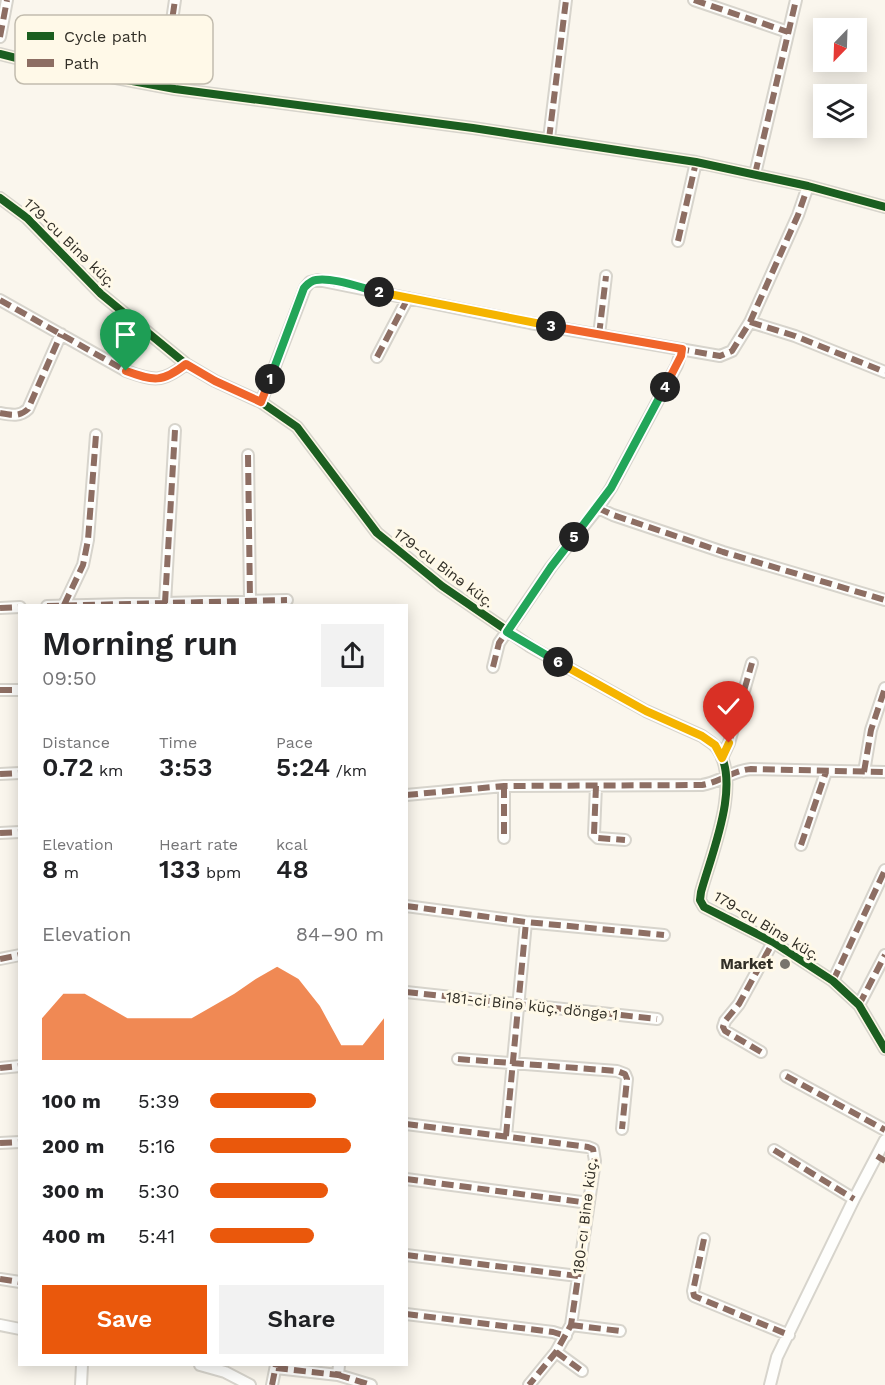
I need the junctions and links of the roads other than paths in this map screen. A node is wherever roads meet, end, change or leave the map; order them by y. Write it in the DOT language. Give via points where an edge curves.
graph roads {
  1 [pos="7,0"];
  2 [pos="175,0"];
  3 [pos="566,0"];
  4 [pos="694,0"];
  5 [pos="796,0"];
  6 [pos="173,15"];
  7 [pos="788,32"];
  8 [pos="0,37"];
  9 [pos="0,54"];
  10 [pos="15,58"];
  11 [pos="149,84"];
  12 [pos="154,85"];
  13 [pos="549,139"];
  14 [pos="696,162"];
  15 [pos="755,174"];
  16 [pos="808,186"];
  17 [pos="1,202"];
  18 [pos="885,207"];
  19 [pos="678,241"];
  20 [pos="606,276"];
  21 [pos="408,298"];
  22 [pos="0,300"];
  23 [pos="750,322"];
  24 [pos="61,334"];
  25 [pos="599,335"];
  26 [pos="682,349"];
  27 [pos="377,357"];
  28 [pos="186,364"];
  29 [pos="885,372"];
  30 [pos="261,402"];
  31 [pos="0,413"];
  32 [pos="176,430"];
  33 [pos="96,435"];
  34 [pos="248,455"];
  35 [pos="598,508"];
  36 [pos="250,600"];
  37 [pos="287,600"];
  38 [pos="885,600"];
  39 [pos="165,603"];
  40 [pos="64,604"];
  41 [pos="114,604"];
  42 [pos="18,607"];
  43 [pos="0,608"];
  44 [pos="507,632"];
  45 [pos="752,663"];
  46 [pos="493,667"];
  47 [pos="885,688"];
  48 [pos="0,690"];
  49 [pos="18,690"];
  50 [pos="722,758"];
  51 [pos="826,772"];
  52 [pos="864,772"];
  53 [pos="885,772"];
  54 [pos="18,773"];
  55 [pos="0,774"];
  56 [pos="726,776"];
  57 [pos="504,786"];
  58 [pos="596,786"];
  59 [pos="408,795"];
  60 [pos="18,832"];
  61 [pos="0,833"];
  62 [pos="504,838"];
  63 [pos="625,840"];
  64 [pos="801,845"];
  65 [pos="885,870"];
  66 [pos="408,906"];
  67 [pos="526,922"];
  68 [pos="664,935"];
  69 [pos="773,942"];
  70 [pos="18,955"];
  71 [pos="885,955"];
  72 [pos="0,959"];
  73 [pos="833,981"];
  74 [pos="408,992"];
  75 [pos="519,1005"];
  76 [pos="859,1005"];
  77 [pos="657,1019"];
  78 [pos="885,1049"];
  79 [pos="761,1052"];
  80 [pos="458,1059"];
  81 [pos="513,1063"];
  82 [pos="18,1066"];
  83 [pos="0,1068"];
  84 [pos="786,1076"];
  85 [pos="408,1124"];
  86 [pos="622,1129"];
  87 [pos="885,1130"];
  88 [pos="506,1136"];
  89 [pos="885,1140"];
  90 [pos="18,1142"];
  91 [pos="0,1143"];
  92 [pos="774,1150"];
  93 [pos="881,1159"];
  94 [pos="408,1179"];
  95 [pos="854,1199"];
  96 [pos="589,1203"];
  97 [pos="704,1239"];
  98 [pos="408,1255"];
  99 [pos="578,1276"];
  100 [pos="0,1279"];
  101 [pos="18,1282"];
  102 [pos="408,1314"];
  103 [pos="0,1325"];
  104 [pos="571,1325"];
  105 [pos="18,1329"];
  106 [pos="620,1331"];
  107 [pos="789,1335"];
  108 [pos="566,1336"];
  109 [pos="556,1352"];
  110 [pos="82,1366"];
  111 [pos="204,1366"];
  112 [pos="276,1366"];
  113 [pos="339,1370"];
  114 [pos="582,1371"];
  115 [pos="81,1385"];
  116 [pos="250,1385"];
  117 [pos="272,1385"];
  118 [pos="371,1385"];
  119 [pos="529,1385"];
  120 [pos="770,1385"];
  1 -- 8 [label="street"];
  2 -- 6 [label="street"];
  3 -- 13 [label="street"];
  4 -- 7 [label="street"];
  5 -- 7 [label="street"];
  7 -- 15 [label="street"];
  9 -- 10 [label="street"];
  11 -- 12 [label="street"];
  12 -- 13 [label="street"];
  13 -- 14 [label="street"];
  14 -- 15 [label="street"];
  14 -- 19 [label="street"];
  15 -- 16 [label="street"];
  16 -- 18 [label="street"];
  16 -- 23 [label="street"];
  17 -- 28 [label="street, 179-cu Binə küç." via="27,218 101,294"];
  20 -- 25 [label="street"];
  21 -- 25 [label="street"];
  21 -- 27 [label="street"];
  21 -- 30 [label="street" via="327,280 310,282 304,288"];
  22 -- 24 [label="street"];
  23 -- 26 [label="street" via="727,354"];
  23 -- 29 [label="street"];
  24 -- 28 [label="street" via="138,376 165,378"];
  24 -- 31 [label="street" via="28,409 23,414"];
  25 -- 26 [label="street"];
  26 -- 35 [label="street" via="626,462"];
  28 -- 30 [label="street, 179-cu Binə küç."];
  30 -- 44 [label="street, 179-cu Binə küç." via="297,427 386,542"];
  32 -- 39 [label="street"];
  33 -- 40 [label="street" via="87,547"];
  34 -- 36 [label="street"];
  35 -- 38 [label="street" via="723,552"];
  35 -- 44 [label="street"];
  36 -- 37 [label="street"];
  36 -- 39 [label="street"];
  39 -- 41 [label="street"];
  42 -- 43 [label="street"];
  44 -- 46 [label="street" via="499,643"];
  44 -- 50 [label="street, 179-cu Binə küç." via="608,690 702,736 715,745"];
  45 -- 50 [label="street"];
  47 -- 52 [label="street" via="871,730"];
  48 -- 49 [label="street"];
  50 -- 56 [label="street, 179-cu Binə küç."];
  51 -- 52 [label="street"];
  51 -- 56 [label="street" via="751,769"];
  51 -- 64 [label="street"];
  52 -- 53 [label="street"];
  54 -- 55 [label="street"];
  56 -- 58 [label="street" via="702,785"];
  56 -- 69 [label="street, 179-cu Binə küç." via="725,803 700,900 711,912"];
  57 -- 58 [label="street"];
  57 -- 59 [label="street"];
  57 -- 62 [label="street"];
  58 -- 63 [label="street" via="594,834 598,838"];
  60 -- 61 [label="street"];
  65 -- 73 [label="street"];
  66 -- 67 [label="street"];
  67 -- 68 [label="street"];
  67 -- 75 [label="street"];
  69 -- 73 [label="street, 179-cu Binə küç."];
  69 -- 79 [label="street" via="723,1027"];
  70 -- 72 [label="street"];
  71 -- 76 [label="street"];
  73 -- 76 [label="street, 179-cu Binə küç."];
  74 -- 75 [label="street, 181-ci Binə küç. döngə 1"];
  75 -- 77 [label="street, 181-ci Binə küç. döngə 1"];
  75 -- 81 [label="street"];
  76 -- 78 [label="street, 179-cu Binə küç."];
  80 -- 81 [label="street"];
  81 -- 86 [label="street" via="625,1074"];
  81 -- 88 [label="street"];
  82 -- 83 [label="street"];
  84 -- 87 [label="street"];
  85 -- 88 [label="street, 180-cı Binə küç."];
  88 -- 96 [label="street, 180-cı Binə küç." via="592,1149 595,1161"];
  89 -- 93 [label="street"];
  90 -- 91 [label="street"];
  92 -- 95 [label="street"];
  93 -- 95 [label="street"];
  94 -- 96 [label="street"];
  95 -- 107 [label="street"];
  96 -- 99 [label="street, 180-cı Binə küç."];
  97 -- 107 [label="street" via="694,1296"];
  98 -- 99 [label="street"];
  99 -- 104 [label="street, 180-cı Binə küç."];
  100 -- 101 [label="street"];
  102 -- 108 [label="street"];
  103 -- 105 [label="street"];
  104 -- 106 [label="street"];
  104 -- 108 [label="street, 180-cı Binə küç."];
  107 -- 120 [label="street" via="774,1364"];
  108 -- 109 [label="street, 180-cı Binə küç."];
  109 -- 114 [label="street"];
  109 -- 119 [label="street, 180-cı Binə küç."];
  110 -- 115 [label="street"];
  111 -- 116 [label="street"];
  112 -- 113 [label="street"];
  112 -- 117 [label="street"];
  113 -- 118 [label="street"];
}
